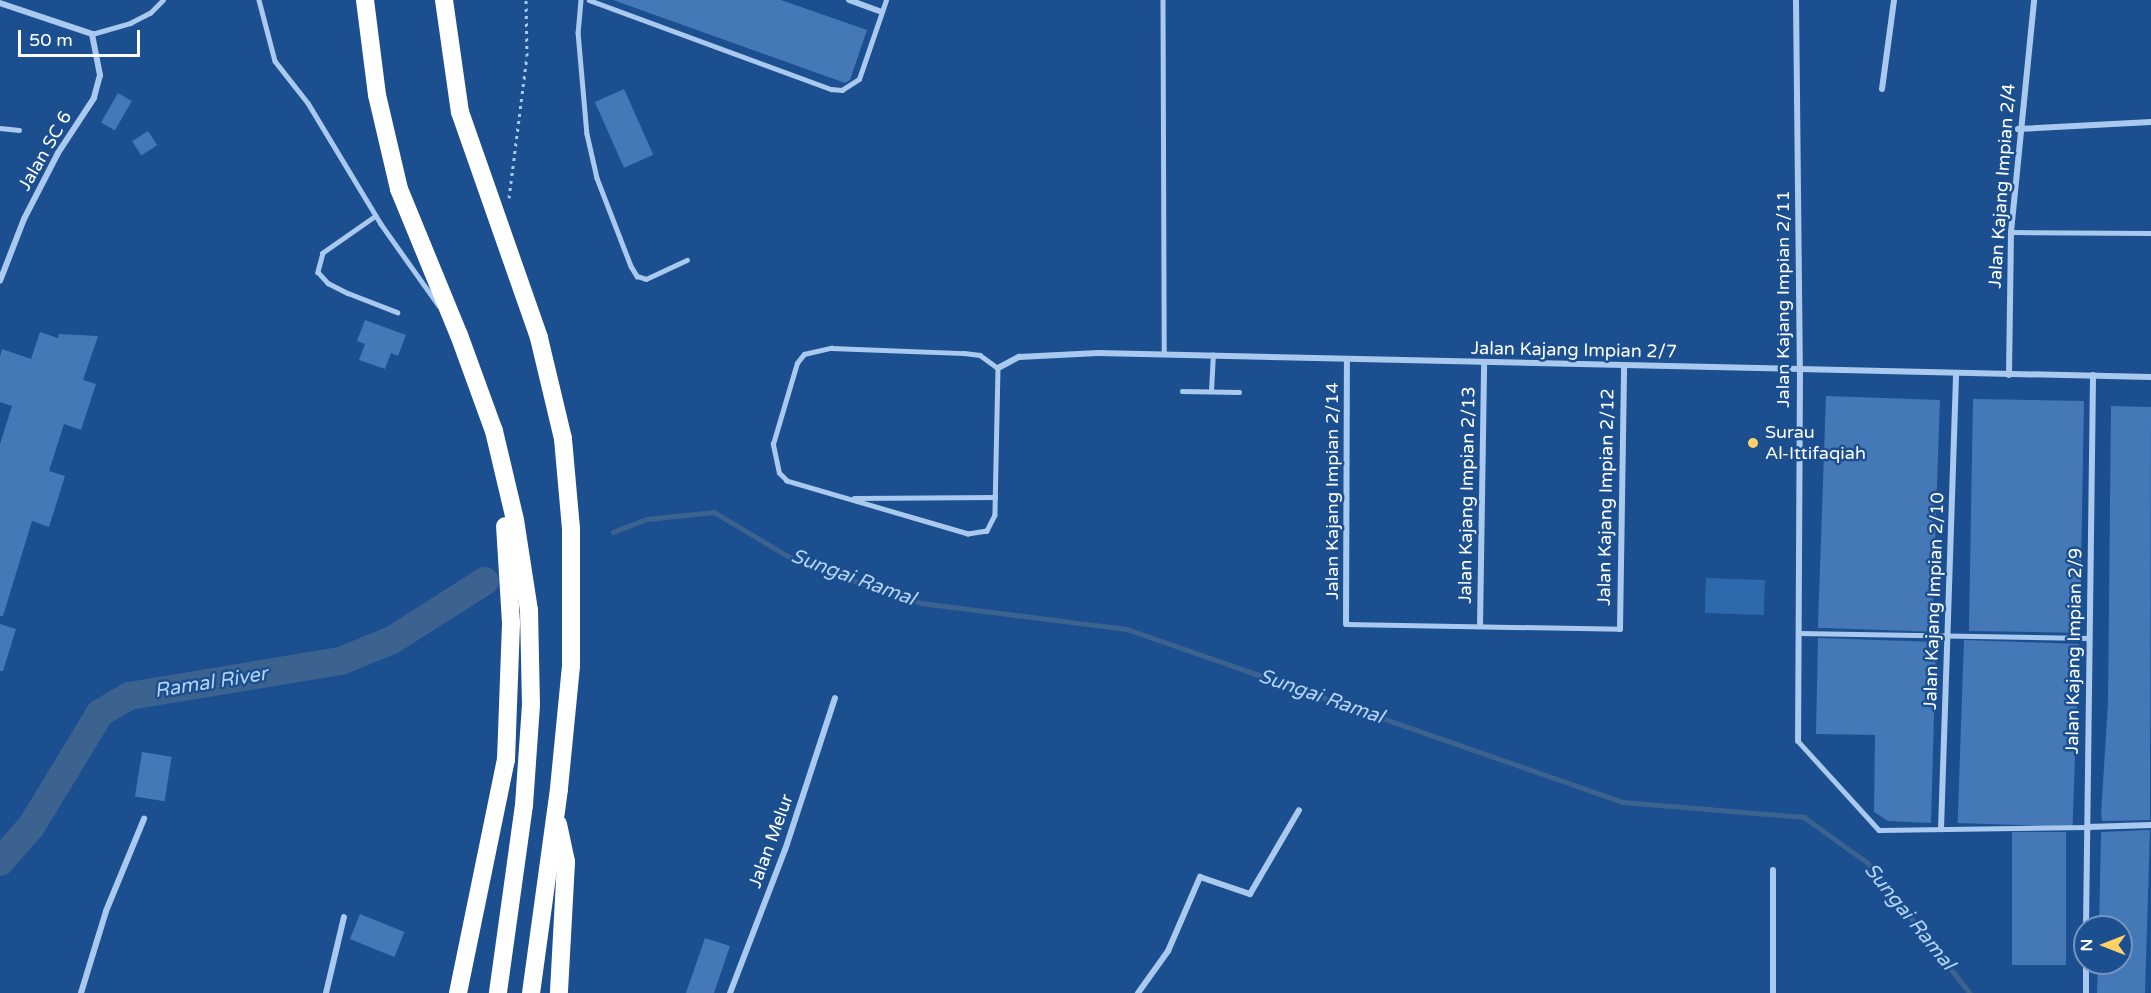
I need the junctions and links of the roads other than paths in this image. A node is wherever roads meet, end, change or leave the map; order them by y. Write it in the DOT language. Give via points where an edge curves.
graph roads {
  1 [pos="163,0"];
  2 [pos="258,0"];
  3 [pos="365,0"];
  4 [pos="444,0"];
  5 [pos="581,0"];
  6 [pos="589,0"];
  7 [pos="849,0"];
  8 [pos="886,0"];
  9 [pos="1163,0"];
  10 [pos="1796,0"];
  11 [pos="1894,0"];
  12 [pos="2034,0"];
  13 [pos="0,3"];
  14 [pos="598,3"];
  15 [pos="882,12"];
  16 [pos="92,34"];
  17 [pos="1882,89"];
  18 [pos="2151,122"];
  19 [pos="0,128"];
  20 [pos="2019,129"];
  21 [pos="19,130"];
  22 [pos="376,216"];
  23 [pos="2011,232"];
  24 [pos="2151,233"];
  25 [pos="687,260"];
  26 [pos="0,281"];
  27 [pos="397,312"];
  28 [pos="459,335"];
  29 [pos="1164,354"];
  30 [pos="1213,355"];
  31 [pos="1347,359"];
  32 [pos="1484,364"];
  33 [pos="1624,365"];
  34 [pos="998,368"];
  35 [pos="1800,369"];
  36 [pos="1956,373"];
  37 [pos="2009,375"];
  38 [pos="2093,375"];
  39 [pos="2151,377"];
  40 [pos="1182,391"];
  41 [pos="1211,391"];
  42 [pos="1239,392"];
  43 [pos="494,431"];
  44 [pos="995,497"];
  45 [pos="848,498"];
  46 [pos="1346,624"];
  47 [pos="1480,626"];
  48 [pos="1620,629"];
  49 [pos="1799,633"];
  50 [pos="1948,635"];
  51 [pos="2088,638"];
  52 [pos="835,698"];
  53 [pos="1798,741"];
  54 [pos="1299,810"];
  55 [pos="555,814"];
  56 [pos="144,819"];
  57 [pos="2151,825"];
  58 [pos="2087,827"];
  59 [pos="1941,829"];
  60 [pos="1773,870"];
  61 [pos="2086,915"];
  62 [pos="344,917"];
  63 [pos="2086,975"];
  64 [pos="81,993"];
  65 [pos="326,993"];
  66 [pos="458,993"];
  67 [pos="498,993"];
  68 [pos="531,993"];
  69 [pos="559,993"];
  70 [pos="730,993"];
  71 [pos="1138,993"];
  72 [pos="1773,993"];
  73 [pos="2086,993"];
  1 -- 16 [label="lane" via="150,13 130,23"];
  2 -- 22 [label="lane" via="275,61 308,103"];
  3 -- 28 [label="highway" via="377,95 399,189"];
  4 -- 55 [label="highway" via="460,112 539,338 563,439 571,528 571,666"];
  5 -- 25 [label="lane" via="578,32 587,134 597,178 631,266 637,276 646,279"];
  6 -- 14 [label="lane"];
  7 -- 15 [label="street"];
  8 -- 15 [label="lane"];
  9 -- 29 [label="lane"];
  10 -- 35 [label="street, Jalan Kajang Impian 2/11"];
  11 -- 17 [label="street"];
  12 -- 20 [label="street, Jalan Kajang Impian 2/4"];
  13 -- 16 [label="street"];
  14 -- 15 [label="lane" via="842,90 859,79"];
  16 -- 26 [label="street, Jalan SC 6" via="100,75 94,98 58,153"];
  18 -- 20 [label="street"];
  19 -- 21 [label="lane"];
  20 -- 23 [label="street, Jalan Kajang Impian 2/4"];
  22 -- 27 [label="lane" via="323,253 318,272 328,283"];
  22 -- 28 [label="lane"];
  23 -- 24 [label="lane"];
  23 -- 37 [label="street, Jalan Kajang Impian 2/4"];
  28 -- 43 [label="highway"];
  29 -- 30 [label="street, Jalan Kajang Impian 2/7"];
  29 -- 34 [label="street, Jalan Kajang Impian 2/7" via="1019,357"];
  30 -- 31 [label="street, Jalan Kajang Impian 2/7"];
  30 -- 41 [label="lane"];
  31 -- 32 [label="street, Jalan Kajang Impian 2/7"];
  31 -- 46 [label="street, Jalan Kajang Impian 2/14"];
  32 -- 33 [label="street, Jalan Kajang Impian 2/7"];
  32 -- 47 [label="street, Jalan Kajang Impian 2/13"];
  33 -- 35 [label="street, Jalan Kajang Impian 2/7"];
  33 -- 48 [label="street, Jalan Kajang Impian 2/12"];
  34 -- 44 [label="lane"];
  34 -- 45 [label="lane" via="980,355 964,353 831,348 804,354 797,363 773,444 774,461 787,481"];
  35 -- 36 [label="street, Jalan Kajang Impian 2/7"];
  35 -- 49 [label="street, Jalan Kajang Impian 2/11"];
  36 -- 37 [label="street, Jalan Kajang Impian 2/7"];
  36 -- 50 [label="street, Jalan Kajang Impian 2/10"];
  37 -- 38 [label="street, Jalan Kajang Impian 2/7"];
  38 -- 39 [label="street, Jalan Kajang Impian 2/7"];
  38 -- 51 [label="street, Jalan Kajang Impian 2/9"];
  40 -- 41 [label="lane"];
  41 -- 42 [label="lane"];
  43 -- 66 [label="highway" via="511,623 506,760"];
  43 -- 67 [label="highway" via="515,520 529,610 531,705 524,805"];
  44 -- 45 [label="lane"];
  44 -- 45 [label="lane" via="992,524 987,531 968,534"];
  46 -- 47 [label="lane"];
  47 -- 48 [label="lane"];
  49 -- 50 [label="lane"];
  49 -- 53 [label="street, Jalan Kajang Impian 2/11"];
  50 -- 51 [label="lane"];
  50 -- 59 [label="street, Jalan Kajang Impian 2/10"];
  51 -- 58 [label="street, Jalan Kajang Impian 2/9"];
  52 -- 70 [label="street, Jalan Melur" via="785,850"];
  53 -- 59 [label="lane" via="1879,830"];
  54 -- 71 [label="street" via="1250,894 1200,877 1168,951 1151,969"];
  55 -- 68 [label="highway"];
  55 -- 69 [label="highway" via="566,862"];
  56 -- 64 [label="street" via="106,911"];
  57 -- 58 [label="street"];
  58 -- 59 [label="lane"];
  58 -- 61 [label="street, Jalan Kajang Impian 2/9"];
  60 -- 72 [label="street"];
  62 -- 65 [label="street"];
  63 -- 73 [label="street"];
}
